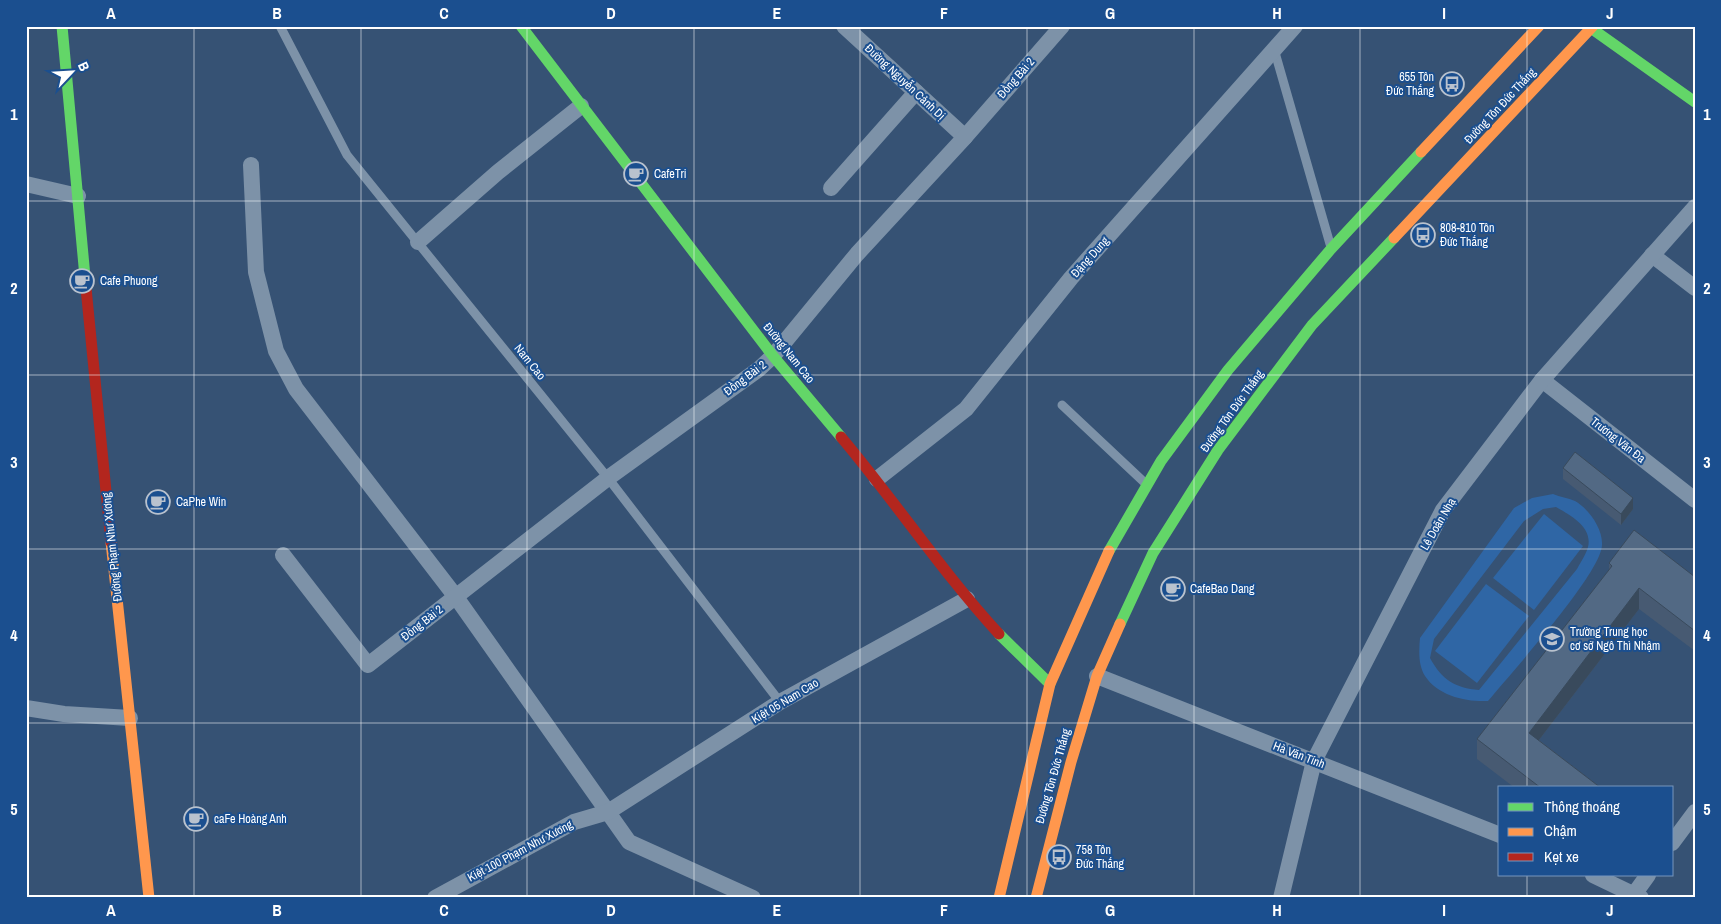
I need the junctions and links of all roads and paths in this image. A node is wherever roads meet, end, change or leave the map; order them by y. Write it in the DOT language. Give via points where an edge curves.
graph roads {
  1 [pos="62,26"];
  2 [pos="280,26"];
  3 [pos="520,26"];
  4 [pos="844,26"];
  5 [pos="1062,26"];
  6 [pos="1295,26"];
  7 [pos="1540,26"];
  8 [pos="1590,27"];
  9 [pos="1274,49"];
  10 [pos="916,92"];
  11 [pos="1695,102"];
  12 [pos="581,106"];
  13 [pos="965,137"];
  14 [pos="251,165"];
  15 [pos="26,184"];
  16 [pos="831,188"];
  17 [pos="78,196"];
  18 [pos="1695,207"];
  19 [pos="418,242"];
  20 [pos="1331,249"];
  21 [pos="1652,255"];
  22 [pos="1695,288"];
  23 [pos="773,356"];
  24 [pos="1542,380"];
  25 [pos="1062,406"];
  26 [pos="608,478"];
  27 [pos="877,479"];
  28 [pos="1147,484"];
  29 [pos="1695,500"];
  30 [pos="283,555"];
  31 [pos="456,597"];
  32 [pos="967,599"];
  33 [pos="1097,676"];
  34 [pos="1050,684"];
  35 [pos="780,702"];
  36 [pos="26,708"];
  37 [pos="130,718"];
  38 [pos="1314,761"];
  39 [pos="608,812"];
  40 [pos="1695,812"];
  41 [pos="1498,834"];
  42 [pos="1674,840"];
  43 [pos="1595,876"];
  44 [pos="1647,876"];
  45 [pos="1636,896"];
  46 [pos="149,898"];
  47 [pos="435,898"];
  48 [pos="753,898"];
  49 [pos="999,898"];
  50 [pos="1036,898"];
  51 [pos="1281,898"];
  1 -- 17 [label="main road, Đường Phạm Như Xương"];
  2 -- 19 [label="lane, Nam Cao" via="347,155"];
  3 -- 12 [label="main road, Đường Nam Cao"];
  4 -- 10 [label="street, Đường Nguyễn Cảnh Dị"];
  5 -- 13 [label="street, Đồng Bài 2"];
  6 -- 9 [label="street, Đặng Dung"];
  7 -- 20 [label="main road, Đường Tôn Đức Thắng"];
  8 -- 11 [label="main road"];
  8 -- 33 [label="main road, Đường Tôn Đức Thắng" via="1312,325 1218,450 1154,553"];
  9 -- 20 [label="lane"];
  9 -- 27 [label="street, Đặng Dung" via="1071,278 966,409"];
  10 -- 13 [label="street, Đường Nguyễn Cảnh Dị"];
  10 -- 16 [label="street"];
  12 -- 19 [label="street"];
  12 -- 23 [label="main road, Đường Nam Cao"];
  13 -- 23 [label="street, Đồng Bài 2" via="858,254"];
  14 -- 31 [label="street" via="256,272 276,351 296,389"];
  15 -- 17 [label="street"];
  17 -- 37 [label="main road, Đường Phạm Như Xương"];
  18 -- 21 [label="street, Lê Doãn Nhạ"];
  19 -- 26 [label="lane, Nam Cao"];
  20 -- 28 [label="main road, Đường Tôn Đức Thắng" via="1228,370"];
  21 -- 22 [label="street"];
  21 -- 24 [label="street, Lê Doãn Nhạ"];
  23 -- 26 [label="street, Đồng Bài 2"];
  23 -- 27 [label="main road, Đường Nam Cao"];
  24 -- 29 [label="street, Trương Văn Đa"];
  24 -- 38 [label="street, Lê Doãn Nhạ" via="1443,510"];
  25 -- 28 [label="lane"];
  26 -- 31 [label="street, Đồng Bài 2"];
  26 -- 35 [label="lane, Nam Cao"];
  27 -- 32 [label="main road, Đường Nam Cao"];
  28 -- 34 [label="main road, Đường Tôn Đức Thắng" via="1105,559"];
  30 -- 31 [label="street, Đồng Bài 2" via="368,665"];
  31 -- 39 [label="street"];
  32 -- 34 [label="main road, Đường Nam Cao"];
  32 -- 35 [label="street, Kiệt 05 Nam Cao"];
  33 -- 38 [label="street, Hà Văn Tính"];
  33 -- 50 [label="main road, Đường Tôn Đức Thắng"];
  34 -- 49 [label="main road, Đường Tôn Đức Thắng"];
  35 -- 39 [label="street, Kiệt 05 Nam Cao"];
  36 -- 37 [label="street"];
  37 -- 46 [label="main road, Đường Phạm Như Xương"];
  38 -- 41 [label="street, Hà Văn Tính"];
  38 -- 51 [label="street, Lê Doãn Nhạ"];
  39 -- 47 [label="street, Kiệt 100 Phạm Như Xương" via="574,822"];
  39 -- 48 [label="street" via="628,842"];
  40 -- 42 [label="street"];
  43 -- 45 [label="street"];
  44 -- 45 [label="street"];
}
